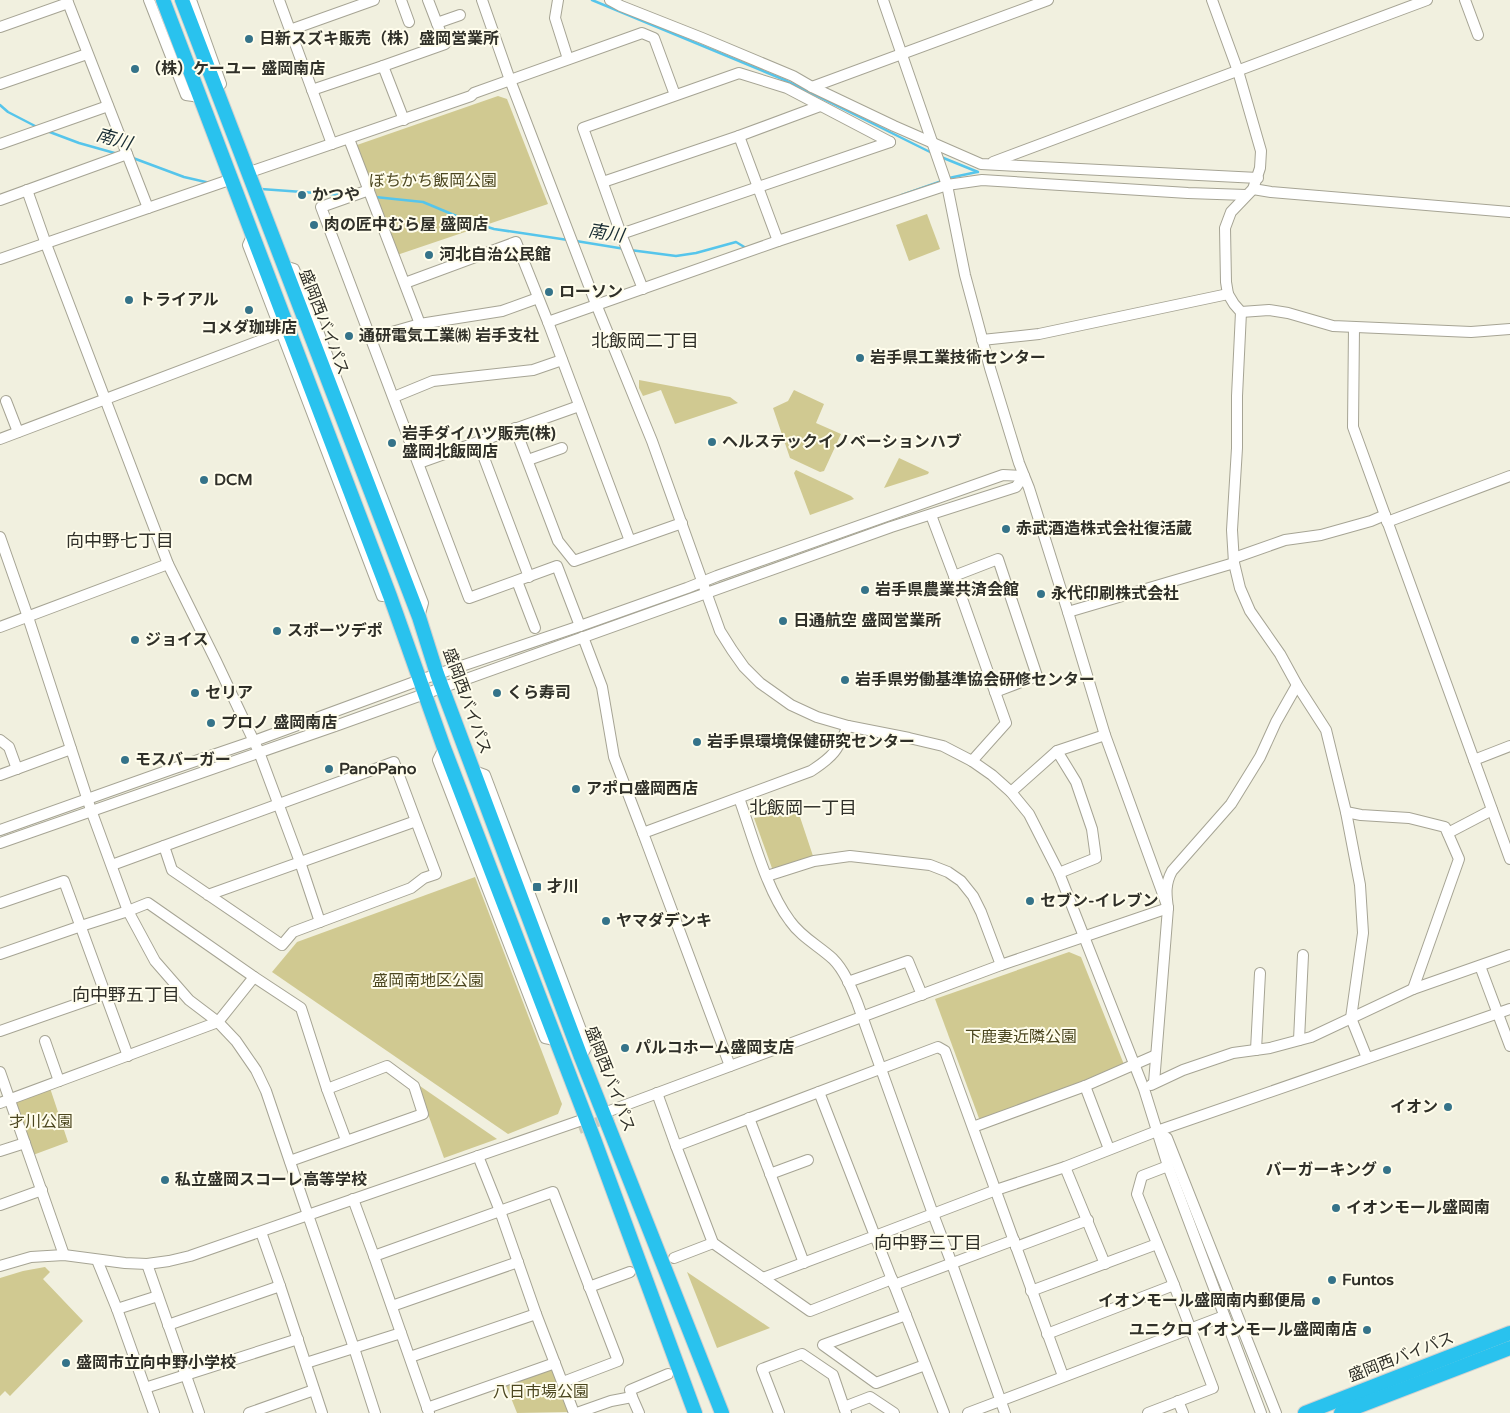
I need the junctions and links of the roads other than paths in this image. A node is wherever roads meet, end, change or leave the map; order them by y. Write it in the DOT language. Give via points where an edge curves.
graph roads {
  1 [pos="149,0"];
  2 [pos="163,0"];
  3 [pos="182,0"];
  4 [pos="191,0"];
  5 [pos="278,0"];
  6 [pos="374,0"];
  7 [pos="401,0"];
  8 [pos="428,0"];
  9 [pos="482,0"];
  10 [pos="558,0"];
  11 [pos="610,0"];
  12 [pos="883,0"];
  13 [pos="1048,0"];
  14 [pos="1212,0"];
  15 [pos="1427,0"];
  16 [pos="1465,0"];
  17 [pos="68,2"];
  18 [pos="460,15"];
  19 [pos="409,22"];
  20 [pos="437,23"];
  21 [pos="0,26"];
  22 [pos="290,30"];
  23 [pos="1478,35"];
  24 [pos="902,53"];
  25 [pos="88,54"];
  26 [pos="568,59"];
  27 [pos="383,66"];
  28 [pos="1238,71"];
  29 [pos="510,80"];
  30 [pos="0,84"];
  31 [pos="812,87"];
  32 [pos="312,90"];
  33 [pos="675,95"];
  34 [pos="200,96"];
  35 [pos="108,106"];
  36 [pos="222,106"];
  37 [pos="820,106"];
  38 [pos="404,120"];
  39 [pos="739,136"];
  40 [pos="349,139"];
  41 [pos="0,144"];
  42 [pos="332,144"];
  43 [pos="933,144"];
  44 [pos="127,154"];
  45 [pos="987,164"];
  46 [pos="247,173"];
  47 [pos="1258,178"];
  48 [pos="228,180"];
  49 [pos="602,182"];
  50 [pos="947,184"];
  51 [pos="759,188"];
  52 [pos="27,190"];
  53 [pos="369,190"];
  54 [pos="1250,192"];
  55 [pos="0,200"];
  56 [pos="148,208"];
  57 [pos="1510,212"];
  58 [pos="253,234"];
  59 [pos="621,234"];
  60 [pos="778,241"];
  61 [pos="46,244"];
  62 [pos="0,259"];
  63 [pos="404,283"];
  64 [pos="643,288"];
  65 [pos="1228,294"];
  66 [pos="538,298"];
  67 [pos="596,304"];
  68 [pos="1241,312"];
  69 [pos="548,322"];
  70 [pos="420,324"];
  71 [pos="1354,327"];
  72 [pos="1510,329"];
  73 [pos="280,333"];
  74 [pos="371,338"];
  75 [pos="982,340"];
  76 [pos="562,360"];
  77 [pos="394,397"];
  78 [pos="106,399"];
  79 [pos="6,401"];
  80 [pos="579,406"];
  81 [pos="515,428"];
  82 [pos="18,432"];
  83 [pos="0,439"];
  84 [pos="478,442"];
  85 [pos="562,448"];
  86 [pos="528,460"];
  87 [pos="419,463"];
  88 [pos="1024,476"];
  89 [pos="1510,476"];
  90 [pos="931,515"];
  91 [pos="1386,519"];
  92 [pos="682,523"];
  93 [pos="0,538"];
  94 [pos="630,541"];
  95 [pos="1234,560"];
  96 [pos="168,564"];
  97 [pos="954,576"];
  98 [pos="529,577"];
  99 [pos="517,581"];
  100 [pos="703,582"];
  101 [pos="707,593"];
  102 [pos="390,596"];
  103 [pos="1068,612"];
  104 [pos="28,617"];
  105 [pos="0,627"];
  106 [pos="535,628"];
  107 [pos="581,631"];
  108 [pos="437,674"];
  109 [pos="420,680"];
  110 [pos="1298,685"];
  111 [pos="442,687"];
  112 [pos="995,692"];
  113 [pos="425,694"];
  114 [pos="848,726"];
  115 [pos="1105,735"];
  116 [pos="0,740"];
  117 [pos="254,741"];
  118 [pos="1510,746"];
  119 [pos="71,749"];
  120 [pos="259,752"];
  121 [pos="1057,752"];
  122 [pos="1474,760"];
  123 [pos="972,761"];
  124 [pos="17,769"];
  125 [pos="0,775"];
  126 [pos="1011,792"];
  127 [pos="88,798"];
  128 [pos="739,798"];
  129 [pos="279,804"];
  130 [pos="92,810"];
  131 [pos="1492,810"];
  132 [pos="1346,812"];
  133 [pos="416,821"];
  134 [pos="0,830"];
  135 [pos="643,833"];
  136 [pos="1448,833"];
  137 [pos="0,843"];
  138 [pos="164,846"];
  139 [pos="1510,859"];
  140 [pos="300,862"];
  141 [pos="112,865"];
  142 [pos="1059,873"];
  143 [pos="767,876"];
  144 [pos="208,895"];
  145 [pos="0,903"];
  146 [pos="1168,908"];
  147 [pos="128,911"];
  148 [pos="320,922"];
  149 [pos="81,926"];
  150 [pos="1085,937"];
  151 [pos="0,954"];
  152 [pos="1303,955"];
  153 [pos="1510,955"];
  154 [pos="1001,966"];
  155 [pos="1480,966"];
  156 [pos="1260,973"];
  157 [pos="254,977"];
  158 [pos="848,982"];
  159 [pos="1412,989"];
  160 [pos="106,994"];
  161 [pos="922,995"];
  162 [pos="1510,1009"];
  163 [pos="1498,1012"];
  164 [pos="863,1018"];
  165 [pos="1351,1018"];
  166 [pos="218,1022"];
  167 [pos="0,1031"];
  168 [pos="1300,1040"];
  169 [pos="45,1041"];
  170 [pos="1510,1046"];
  171 [pos="1256,1050"];
  172 [pos="1156,1055"];
  173 [pos="128,1056"];
  174 [pos="1366,1058"];
  175 [pos="1134,1065"];
  176 [pos="730,1066"];
  177 [pos="880,1069"];
  178 [pos="0,1072"];
  179 [pos="59,1081"];
  180 [pos="1154,1083"];
  181 [pos="1085,1086"];
  182 [pos="1144,1088"];
  183 [pos="327,1089"];
  184 [pos="819,1092"];
  185 [pos="656,1093"];
  186 [pos="5,1101"];
  187 [pos="604,1113"];
  188 [pos="749,1118"];
  189 [pos="586,1119"];
  190 [pos="972,1127"];
  191 [pos="1157,1131"];
  192 [pos="346,1140"];
  193 [pos="25,1143"];
  194 [pos="676,1146"];
  195 [pos="1109,1149"];
  196 [pos="0,1151"];
  197 [pos="478,1156"];
  198 [pos="290,1160"];
  199 [pos="808,1160"];
  200 [pos="1168,1166"];
  201 [pos="1065,1167"];
  202 [pos="770,1174"];
  203 [pos="42,1190"];
  204 [pos="996,1190"];
  205 [pos="353,1199"];
  206 [pos="0,1205"];
  207 [pos="500,1211"];
  208 [pos="933,1214"];
  209 [pos="308,1215"];
  210 [pos="1088,1220"];
  211 [pos="261,1232"];
  212 [pos="1204,1233"];
  213 [pos="875,1236"];
  214 [pos="713,1244"];
  215 [pos="1015,1244"];
  216 [pos="1157,1244"];
  217 [pos="64,1255"];
  218 [pos="374,1256"];
  219 [pos="674,1258"];
  220 [pos="97,1260"];
  221 [pos="518,1262"];
  222 [pos="804,1263"];
  223 [pos="147,1264"];
  224 [pos="952,1264"];
  225 [pos="1105,1264"];
  226 [pos="0,1266"];
  227 [pos="630,1272"];
  228 [pos="763,1278"];
  229 [pos="893,1282"];
  230 [pos="1174,1285"];
  231 [pos="280,1286"];
  232 [pos="589,1287"];
  233 [pos="1031,1291"];
  234 [pos="158,1296"];
  235 [pos="1217,1296"];
  236 [pos="392,1306"];
  237 [pos="117,1309"];
  238 [pos="536,1314"];
  239 [pos="906,1315"];
  240 [pos="1224,1316"];
  241 [pos="168,1324"];
  242 [pos="1191,1328"];
  243 [pos="401,1333"];
  244 [pos="1510,1333"];
  245 [pos="1047,1334"];
  246 [pos="298,1338"];
  247 [pos="354,1348"];
  248 [pos="1510,1348"];
  249 [pos="410,1357"];
  250 [pos="306,1363"];
  251 [pos="556,1363"];
  252 [pos="925,1365"];
  253 [pos="668,1374"];
  254 [pos="186,1376"];
  255 [pos="1063,1376"];
  256 [pos="563,1382"];
  257 [pos="145,1388"];
  258 [pos="314,1390"];
  259 [pos="632,1397"];
  260 [pos="1000,1400"];
  261 [pos="1178,1401"];
  262 [pos="845,1410"];
  263 [pos="428,1411"];
  264 [pos="154,1413"];
  265 [pos="199,1413"];
  266 [pos="249,1413"];
  267 [pos="322,1413"];
  268 [pos="375,1413"];
  269 [pos="576,1413"];
  270 [pos="639,1413"];
  271 [pos="695,1413"];
  272 [pos="722,1413"];
  273 [pos="778,1413"];
  274 [pos="894,1413"];
  275 [pos="944,1413"];
  276 [pos="968,1413"];
  277 [pos="1004,1413"];
  278 [pos="1148,1413"];
  279 [pos="1183,1413"];
  280 [pos="1261,1413"];
  281 [pos="1276,1413"];
  282 [pos="1305,1413"];
  283 [pos="1341,1413"];
  1 -- 34 [label="street" via="186,95"];
  2 -- 34 [label="highway"];
  3 -- 36 [label="highway, 盛岡西バイパス"];
  4 -- 36 [label="street" via="226,97"];
  5 -- 22 [label="street"];
  6 -- 22 [label="street"];
  7 -- 19 [label="street"];
  8 -- 20 [label="street"];
  9 -- 29 [label="street"];
  10 -- 26 [label="street" via="555,18"];
  11 -- 31 [label="street" via="793,76"];
  12 -- 24 [label="street"];
  13 -- 24 [label="street"];
  14 -- 28 [label="street"];
  15 -- 28 [label="street"];
  16 -- 23 [label="street"];
  17 -- 21 [label="street"];
  17 -- 25 [label="street"];
  18 -- 20 [label="street"];
  20 -- 27 [label="street" via="445,44"];
  22 -- 32 [label="street"];
  24 -- 31 [label="street"];
  24 -- 43 [label="street"];
  25 -- 30 [label="street"];
  25 -- 35 [label="street"];
  26 -- 29 [label="street"];
  26 -- 33 [label="street" via="642,33 654,38"];
  27 -- 32 [label="street"];
  27 -- 38 [label="street"];
  28 -- 45 [label="street"];
  28 -- 47 [label="street" via="1262,151"];
  29 -- 38 [label="street"];
  29 -- 67 [label="street"];
  31 -- 43 [label="street"];
  32 -- 42 [label="street"];
  33 -- 37 [label="street" via="739,72 788,88"];
  33 -- 49 [label="street" via="584,128"];
  34 -- 48 [label="highway"];
  35 -- 41 [label="street"];
  35 -- 44 [label="street"];
  36 -- 46 [label="highway, 盛岡西バイパス"];
  37 -- 39 [label="street"];
  37 -- 51 [label="street" via="890,142"];
  38 -- 40 [label="street"];
  39 -- 49 [label="street"];
  39 -- 51 [label="street"];
  40 -- 42 [label="street"];
  40 -- 53 [label="street"];
  42 -- 46 [label="street"];
  43 -- 45 [label="street"];
  43 -- 50 [label="street"];
  44 -- 52 [label="street"];
  44 -- 56 [label="street"];
  45 -- 47 [label="street"];
  46 -- 108 [label="highway, 盛岡西バイパス" via="419,617"];
  47 -- 54 [label="street"];
  48 -- 56 [label="street"];
  48 -- 58 [label="highway"];
  49 -- 59 [label="street"];
  50 -- 54 [label="street" via="982,180 1188,193"];
  50 -- 60 [label="street"];
  50 -- 75 [label="street"];
  51 -- 59 [label="street"];
  51 -- 60 [label="street"];
  52 -- 55 [label="street"];
  52 -- 61 [label="street"];
  53 -- 63 [label="street"];
  53 -- 74 [label="street" via="321,207"];
  54 -- 57 [label="street"];
  54 -- 65 [label="street" via="1231,212 1225,228"];
  56 -- 61 [label="street"];
  58 -- 73 [label="street" via="248,245"];
  58 -- 102 [label="highway"];
  59 -- 64 [label="street"];
  60 -- 64 [label="street"];
  61 -- 62 [label="street"];
  61 -- 78 [label="street"];
  63 -- 66 [label="street" via="516,242"];
  63 -- 70 [label="street"];
  64 -- 67 [label="street"];
  65 -- 68 [label="street"];
  65 -- 75 [label="street" via="1039,334"];
  66 -- 69 [label="street"];
  66 -- 70 [label="street" via="502,311"];
  67 -- 69 [label="street"];
  67 -- 92 [label="street"];
  68 -- 71 [label="street" via="1270,310 1333,326"];
  68 -- 95 [label="street" via="1232,530"];
  69 -- 76 [label="street"];
  70 -- 74 [label="street"];
  71 -- 72 [label="street" via="1471,332"];
  71 -- 91 [label="street" via="1353,427"];
  73 -- 78 [label="street"];
  73 -- 102 [label="street" via="382,596"];
  74 -- 77 [label="street"];
  75 -- 88 [label="street"];
  76 -- 77 [label="street" via="533,370 433,381"];
  76 -- 80 [label="street"];
  77 -- 87 [label="street"];
  78 -- 82 [label="street"];
  78 -- 96 [label="street"];
  79 -- 82 [label="street"];
  80 -- 81 [label="street"];
  80 -- 94 [label="street"];
  81 -- 84 [label="street"];
  81 -- 86 [label="street"];
  82 -- 83 [label="street"];
  84 -- 87 [label="street"];
  84 -- 98 [label="street"];
  85 -- 86 [label="street"];
  86 -- 94 [label="street" via="558,541 574,561"];
  87 -- 99 [label="street" via="469,598"];
  88 -- 90 [label="street" via="1016,487"];
  88 -- 100 [label="street" via="1003,475"];
  88 -- 103 [label="street"];
  89 -- 91 [label="street"];
  90 -- 97 [label="street"];
  90 -- 101 [label="street"];
  91 -- 95 [label="street" via="1285,540"];
  91 -- 122 [label="street"];
  92 -- 94 [label="street"];
  92 -- 100 [label="street"];
  93 -- 104 [label="street"];
  95 -- 103 [label="street"];
  95 -- 110 [label="street" via="1240,588 1250,611"];
  96 -- 104 [label="street"];
  96 -- 117 [label="street"];
  97 -- 112 [label="street"];
  97 -- 112 [label="street" via="998,559 1037,676"];
  98 -- 99 [label="street"];
  98 -- 107 [label="street" via="557,566"];
  99 -- 106 [label="street"];
  100 -- 101 [label="street"];
  100 -- 107 [label="street"];
  101 -- 107 [label="street"];
  101 -- 114 [label="street" via="720,631 760,683 791,705"];
  102 -- 109 [label="highway"];
  103 -- 115 [label="street"];
  104 -- 105 [label="street"];
  104 -- 119 [label="street"];
  107 -- 108 [label="street"];
  107 -- 111 [label="street"];
  107 -- 135 [label="street" via="602,687 614,756"];
  108 -- 109 [label="street"];
  108 -- 111 [label="highway, 盛岡西バイパス"];
  109 -- 113 [label="highway"];
  109 -- 117 [label="street"];
  110 -- 132 [label="street" via="1326,730"];
  110 -- 146 [label="street" via="1231,804 1172,871 1167,880"];
  111 -- 113 [label="street"];
  111 -- 187 [label="highway, 盛岡西バイパス"];
  112 -- 123 [label="street" via="1006,723"];
  113 -- 120 [label="street"];
  113 -- 189 [label="highway"];
  114 -- 123 [label="street" via="943,746"];
  114 -- 128 [label="street" via="838,748 825,762 811,771"];
  115 -- 121 [label="street"];
  115 -- 146 [label="street"];
  116 -- 124 [label="street" via="9,747"];
  117 -- 120 [label="street"];
  117 -- 127 [label="street"];
  118 -- 122 [label="street"];
  119 -- 124 [label="street"];
  119 -- 127 [label="street"];
  120 -- 129 [label="street"];
  120 -- 130 [label="street"];
  121 -- 126 [label="street"];
  121 -- 142 [label="street" via="1076,782 1092,829 1096,858"];
  122 -- 131 [label="street"];
  123 -- 126 [label="street"];
  124 -- 125 [label="street"];
  126 -- 142 [label="street" via="1028,814"];
  127 -- 130 [label="street"];
  127 -- 134 [label="street"];
  128 -- 135 [label="street"];
  128 -- 143 [label="street"];
  129 -- 133 [label="street" via="394,762"];
  129 -- 138 [label="street"];
  129 -- 140 [label="street"];
  130 -- 137 [label="street"];
  130 -- 141 [label="street"];
  131 -- 136 [label="street"];
  131 -- 139 [label="street"];
  132 -- 136 [label="street" via="1409,818 1445,827"];
  132 -- 165 [label="street" via="1360,885 1363,934"];
  133 -- 140 [label="street"];
  133 -- 148 [label="street" via="436,874 411,888"];
  135 -- 176 [label="street"];
  136 -- 159 [label="street" via="1459,859"];
  138 -- 141 [label="street"];
  138 -- 144 [label="street" via="172,870"];
  140 -- 144 [label="street"];
  140 -- 148 [label="street"];
  141 -- 147 [label="street"];
  142 -- 150 [label="street"];
  143 -- 154 [label="street" via="814,861 850,856 930,865 961,881 973,896"];
  143 -- 158 [label="street" via="792,924 833,960"];
  144 -- 148 [label="street" via="282,945 293,932"];
  145 -- 149 [label="street" via="64,881"];
  146 -- 150 [label="street"];
  146 -- 172 [label="street"];
  147 -- 149 [label="street"];
  147 -- 157 [label="street" via="148,903"];
  147 -- 166 [label="street" via="155,961 189,1000"];
  149 -- 151 [label="street"];
  149 -- 160 [label="street"];
  150 -- 154 [label="street"];
  150 -- 175 [label="street"];
  152 -- 168 [label="street"];
  153 -- 155 [label="street"];
  154 -- 161 [label="street"];
  155 -- 159 [label="street"];
  155 -- 163 [label="street"];
  156 -- 171 [label="street"];
  157 -- 166 [label="street"];
  157 -- 183 [label="street" via="301,1008"];
  158 -- 161 [label="street" via="908,961"];
  158 -- 164 [label="street"];
  159 -- 165 [label="street"];
  160 -- 167 [label="street"];
  160 -- 173 [label="street"];
  161 -- 164 [label="street"];
  162 -- 163 [label="street"];
  163 -- 170 [label="street"];
  163 -- 174 [label="street"];
  164 -- 176 [label="street"];
  164 -- 177 [label="street"];
  165 -- 168 [label="street"];
  165 -- 174 [label="street"];
  166 -- 173 [label="street"];
  166 -- 198 [label="street" via="256,1070"];
  168 -- 171 [label="street"];
  169 -- 179 [label="street"];
  171 -- 180 [label="street" via="1233,1053"];
  172 -- 175 [label="street"];
  172 -- 180 [label="street"];
  173 -- 179 [label="street"];
  174 -- 191 [label="street"];
  175 -- 181 [label="street"];
  175 -- 182 [label="street"];
  176 -- 185 [label="street"];
  177 -- 184 [label="street"];
  177 -- 190 [label="street" via="938,1047 945,1050"];
  177 -- 208 [label="street"];
  178 -- 186 [label="street"];
  179 -- 186 [label="street"];
  180 -- 182 [label="street"];
  181 -- 190 [label="street"];
  181 -- 195 [label="street"];
  182 -- 191 [label="street"];
  183 -- 192 [label="street"];
  183 -- 192 [label="street" via="387,1066 414,1086 423,1114"];
  184 -- 188 [label="street"];
  184 -- 213 [label="street"];
  185 -- 187 [label="street"];
  185 -- 194 [label="street"];
  186 -- 193 [label="street"];
  187 -- 272 [label="highway, 盛岡西バイパス"];
  188 -- 194 [label="street"];
  188 -- 202 [label="street"];
  189 -- 197 [label="street"];
  189 -- 271 [label="highway"];
  190 -- 204 [label="street"];
  191 -- 195 [label="street"];
  191 -- 200 [label="street"];
  191 -- 212 [label="street" via="1167,1138"];
  192 -- 198 [label="street"];
  193 -- 196 [label="street"];
  193 -- 203 [label="street"];
  194 -- 214 [label="street"];
  195 -- 201 [label="street"];
  197 -- 205 [label="street"];
  197 -- 207 [label="street"];
  198 -- 209 [label="street"];
  199 -- 202 [label="street"];
  200 -- 216 [label="street" via="1142,1176 1137,1194"];
  200 -- 235 [label="street"];
  201 -- 204 [label="street"];
  201 -- 210 [label="street"];
  202 -- 222 [label="street"];
  203 -- 206 [label="street"];
  203 -- 217 [label="street"];
  204 -- 208 [label="street"];
  204 -- 215 [label="street"];
  205 -- 209 [label="street"];
  205 -- 218 [label="street"];
  207 -- 218 [label="street"];
  207 -- 221 [label="street"];
  207 -- 232 [label="street" via="553,1192"];
  208 -- 213 [label="street"];
  208 -- 224 [label="street"];
  209 -- 211 [label="street"];
  209 -- 247 [label="street"];
  210 -- 215 [label="street"];
  210 -- 225 [label="street"];
  211 -- 223 [label="street" via="190,1256"];
  211 -- 231 [label="street"];
  212 -- 235 [label="street" via="1201,1236 1216,1275"];
  212 -- 281 [label="street"];
  213 -- 222 [label="street"];
  213 -- 229 [label="street"];
  214 -- 219 [label="street"];
  214 -- 228 [label="street"];
  215 -- 224 [label="street"];
  215 -- 233 [label="street"];
  216 -- 225 [label="street"];
  216 -- 230 [label="street"];
  217 -- 220 [label="street"];
  217 -- 226 [label="street" via="31,1257"];
  218 -- 236 [label="street"];
  220 -- 223 [label="street"];
  220 -- 237 [label="street"];
  221 -- 236 [label="street"];
  221 -- 238 [label="street"];
  222 -- 228 [label="street"];
  223 -- 234 [label="street"];
  224 -- 229 [label="street"];
  224 -- 260 [label="street"];
  225 -- 233 [label="street"];
  227 -- 232 [label="street"];
  228 -- 229 [label="street" via="810,1311"];
  229 -- 239 [label="street"];
  230 -- 242 [label="street"];
  230 -- 245 [label="street"];
  231 -- 241 [label="street"];
  231 -- 246 [label="street"];
  232 -- 256 [label="street" via="618,1361"];
  233 -- 245 [label="street"];
  234 -- 237 [label="street"];
  234 -- 241 [label="street"];
  235 -- 240 [label="street"];
  236 -- 243 [label="street"];
  237 -- 257 [label="street"];
  238 -- 249 [label="street"];
  238 -- 251 [label="street"];
  239 -- 252 [label="street"];
  239 -- 252 [label="street" via="823,1346 876,1383"];
  240 -- 242 [label="street"];
  240 -- 280 [label="street"];
  241 -- 254 [label="street"];
  242 -- 255 [label="street"];
  242 -- 261 [label="street" via="1213,1388"];
  243 -- 247 [label="street"];
  243 -- 249 [label="street"];
  244 -- 282 [label="highway, 盛岡西バイパス"];
  245 -- 255 [label="street"];
  246 -- 250 [label="street"];
  246 -- 254 [label="street"];
  247 -- 250 [label="street"];
  247 -- 268 [label="street"];
  248 -- 283 [label="highway, 盛岡西バイパス"];
  249 -- 263 [label="street"];
  250 -- 258 [label="street"];
  251 -- 256 [label="street"];
  251 -- 263 [label="street"];
  252 -- 275 [label="street"];
  253 -- 259 [label="street" via="630,1390"];
  254 -- 257 [label="street"];
  254 -- 265 [label="street"];
  255 -- 260 [label="street"];
  256 -- 269 [label="street"];
  257 -- 264 [label="street"];
  258 -- 266 [label="street"];
  258 -- 267 [label="street"];
  259 -- 269 [label="street"];
  259 -- 270 [label="street"];
  260 -- 276 [label="street"];
  260 -- 277 [label="street"];
  261 -- 278 [label="street"];
  261 -- 279 [label="street"];
  262 -- 273 [label="street" via="833,1375 802,1354 762,1369"];
  262 -- 274 [label="street" via="870,1397"];
}
